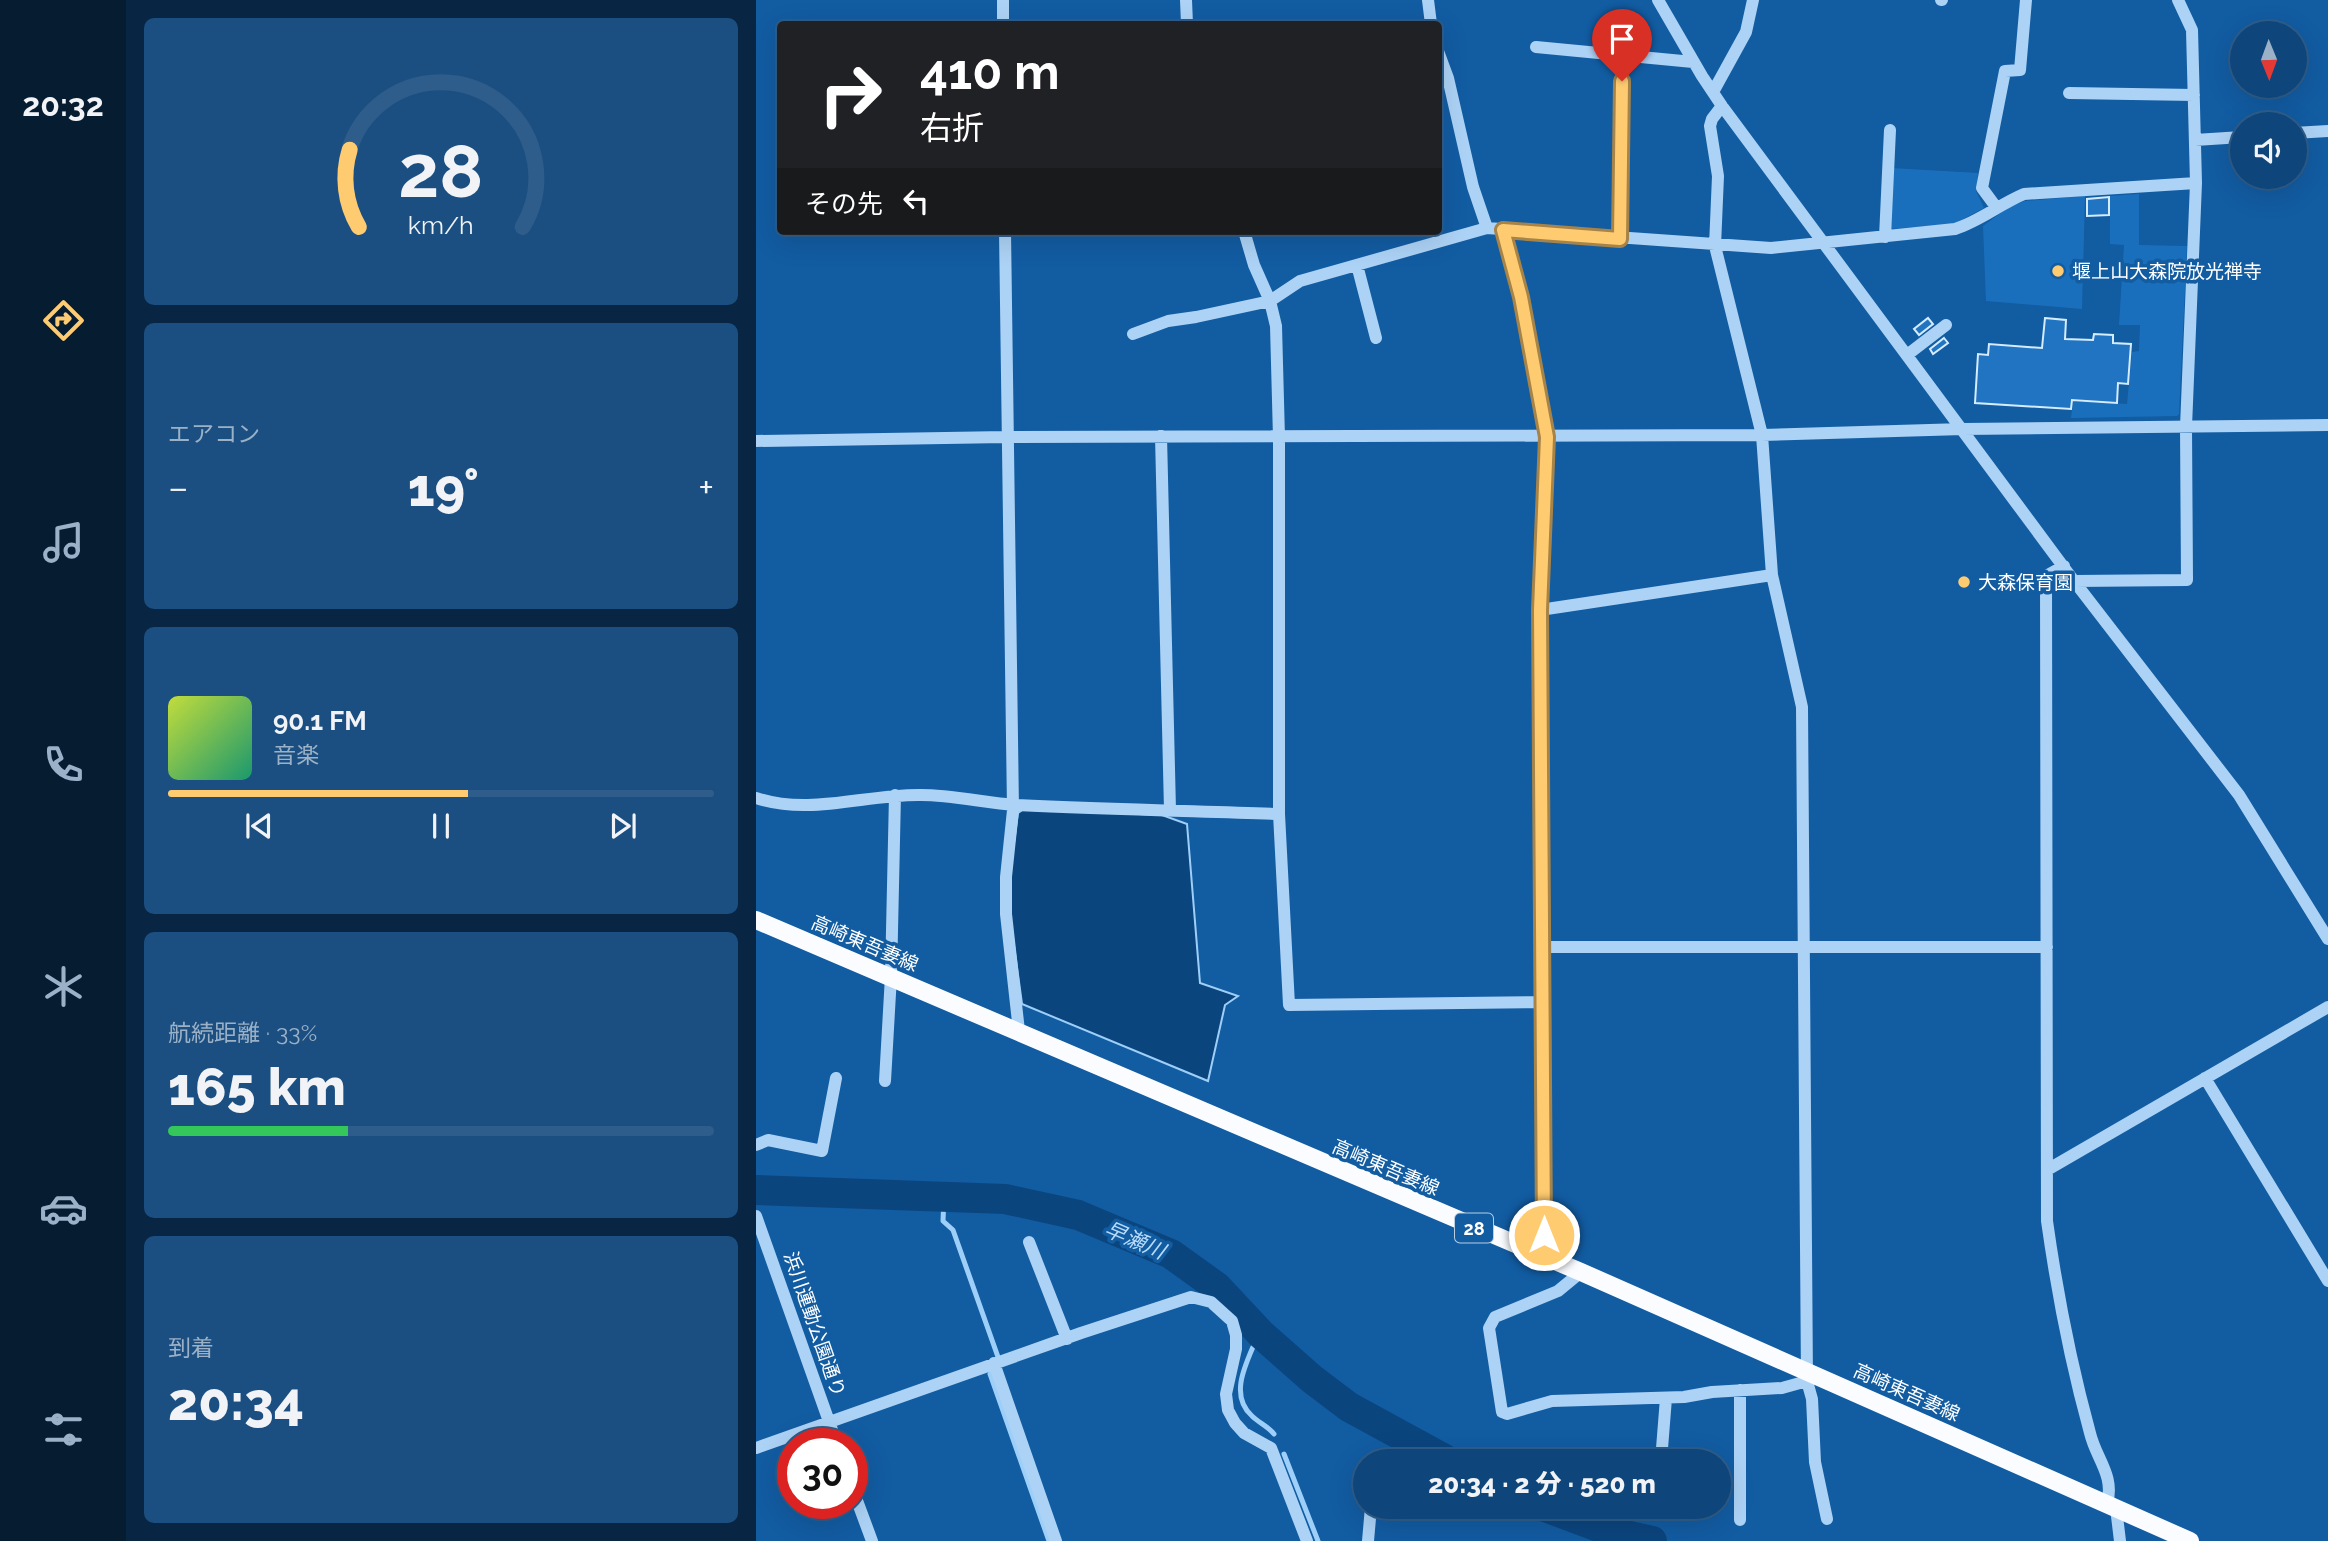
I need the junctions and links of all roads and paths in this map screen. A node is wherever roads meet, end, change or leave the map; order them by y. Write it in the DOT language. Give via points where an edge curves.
graph roads {
  1 [pos="1003,0"];
  2 [pos="1186,0"];
  3 [pos="1428,0"];
  4 [pos="1658,0"];
  5 [pos="1753,0"];
  6 [pos="2026,0"];
  7 [pos="2178,0"];
  8 [pos="1003,21"];
  9 [pos="1187,21"];
  10 [pos="1431,21"];
  11 [pos="1536,47"];
  12 [pos="1622,55"];
  13 [pos="1442,62"];
  14 [pos="1693,62"];
  15 [pos="1713,92"];
  16 [pos="2069,93"];
  17 [pos="2194,95"];
  18 [pos="1722,106"];
  19 [pos="1890,130"];
  20 [pos="2328,131"];
  21 [pos="2307,132"];
  22 [pos="2230,138"];
  23 [pos="2195,140"];
  24 [pos="2196,183"];
  25 [pos="1996,207"];
  26 [pos="1487,228"];
  27 [pos="1503,230"];
  28 [pos="1005,235"];
  29 [pos="1245,235"];
  30 [pos="1885,237"];
  31 [pos="1620,239"];
  32 [pos="1823,243"];
  33 [pos="1715,246"];
  34 [pos="1357,265"];
  35 [pos="1270,301"];
  36 [pos="1946,325"];
  37 [pos="1133,334"];
  38 [pos="1376,338"];
  39 [pos="1907,355"];
  40 [pos="2328,425"];
  41 [pos="2186,427"];
  42 [pos="1964,429"];
  43 [pos="1762,435"];
  44 [pos="1161,436"];
  45 [pos="1006,437"];
  46 [pos="1547,437"];
  47 [pos="1279,438"];
  48 [pos="756,441"];
  49 [pos="2064,566"];
  50 [pos="1772,575"];
  51 [pos="2074,581"];
  52 [pos="1540,610"];
  53 [pos="895,795"];
  54 [pos="756,798"];
  55 [pos="1013,805"];
  56 [pos="1170,810"];
  57 [pos="1279,814"];
  58 [pos="756,920"];
  59 [pos="2328,939"];
  60 [pos="1542,947"];
  61 [pos="2047,947"];
  62 [pos="1804,948"];
  63 [pos="891,976"];
  64 [pos="1543,1002"];
  65 [pos="2328,1007"];
  66 [pos="1019,1031"];
  67 [pos="836,1078"];
  68 [pos="2205,1078"];
  69 [pos="885,1081"];
  70 [pos="756,1145"];
  71 [pos="2047,1170"];
  72 [pos="756,1216"];
  73 [pos="1029,1242"];
  74 [pos="761,1246"];
  75 [pos="1538,1255"];
  76 [pos="1581,1272"];
  77 [pos="2328,1281"];
  78 [pos="1067,1339"];
  79 [pos="994,1363"];
  80 [pos="1807,1376"];
  81 [pos="1740,1390"];
  82 [pos="1666,1398"];
  83 [pos="829,1422"];
  84 [pos="831,1428"];
  85 [pos="756,1448"];
  86 [pos="1662,1449"];
  87 [pos="2111,1506"];
  88 [pos="1827,1518"];
  89 [pos="864,1519"];
  90 [pos="1370,1519"];
  91 [pos="1740,1520"];
  92 [pos="872,1541"];
  93 [pos="1056,1541"];
  94 [pos="1307,1541"];
  95 [pos="1368,1541"];
  96 [pos="2120,1541"];
  97 [pos="2190,1541"];
  1 -- 8 [label="street"];
  2 -- 9 [label="street"];
  3 -- 10 [label="street"];
  4 -- 14 [label="street"];
  5 -- 15 [label="street" via="1746,32"];
  6 -- 25 [label="street" via="2020,69 2005,71 1984,171 1982,188"];
  7 -- 17 [label="street" via="2192,30"];
  11 -- 12 [label="street"];
  12 -- 14 [label="street"];
  12 -- 31 [label="street"];
  13 -- 26 [label="street" via="1472,187"];
  14 -- 15 [label="street"];
  15 -- 18 [label="street"];
  16 -- 17 [label="street"];
  17 -- 23 [label="street"];
  18 -- 32 [label="street"];
  18 -- 33 [label="street" via="1710,126 1717,163"];
  19 -- 30 [label="street"];
  20 -- 21 [label="street"];
  22 -- 23 [label="street"];
  23 -- 24 [label="street"];
  24 -- 25 [label="street" via="2024,194"];
  24 -- 41 [label="street"];
  25 -- 30 [label="street" via="1955,229"];
  26 -- 27 [label="street"];
  26 -- 34 [label="street"];
  27 -- 31 [label="street"];
  27 -- 46 [label="street" via="1521,297"];
  28 -- 45 [label="street"];
  29 -- 35 [label="street"];
  30 -- 32 [label="street"];
  31 -- 33 [label="street"];
  32 -- 33 [label="street" via="1771,248"];
  32 -- 39 [label="street"];
  33 -- 43 [label="street"];
  34 -- 35 [label="street" via="1300,281"];
  34 -- 38 [label="street"];
  35 -- 37 [label="street" via="1168,321"];
  35 -- 47 [label="street" via="1276,326"];
  36 -- 39 [label="street"];
  39 -- 42 [label="street"];
  40 -- 41 [label="street"];
  41 -- 42 [label="street"];
  41 -- 51 [label="street" via="2187,580"];
  42 -- 43 [label="street"];
  42 -- 49 [label="street"];
  43 -- 46 [label="street"];
  43 -- 50 [label="street"];
  44 -- 45 [label="street"];
  44 -- 47 [label="street"];
  44 -- 56 [label="street"];
  45 -- 48 [label="street"];
  45 -- 55 [label="street"];
  46 -- 47 [label="street"];
  46 -- 52 [label="street"];
  47 -- 57 [label="street"];
  49 -- 51 [label="street"];
  49 -- 61 [label="street" via="2046,576"];
  50 -- 52 [label="street"];
  50 -- 62 [label="street" via="1802,707"];
  51 -- 59 [label="street" via="2239,795"];
  52 -- 60 [label="street"];
  53 -- 54 [label="street" via="801,805"];
  53 -- 55 [label="street"];
  53 -- 63 [label="street"];
  55 -- 56 [label="street"];
  55 -- 66 [label="street" via="1006,914"];
  56 -- 57 [label="street"];
  57 -- 64 [label="street" via="1289,1005"];
  58 -- 63 [label="main road, 高崎東吾妻線 / 28"];
  60 -- 62 [label="street"];
  60 -- 64 [label="street"];
  61 -- 62 [label="street"];
  61 -- 71 [label="street"];
  62 -- 80 [label="street"];
  63 -- 66 [label="main road, 高崎東吾妻線 / 28"];
  63 -- 69 [label="street"];
  64 -- 75 [label="street" via="1544,1235"];
  65 -- 68 [label="street"];
  66 -- 75 [label="main road, 高崎東吾妻線 / 28"];
  67 -- 70 [label="street" via="822,1151 768,1140"];
  68 -- 71 [label="street"];
  68 -- 77 [label="street"];
  71 -- 87 [label="street" via="2052,1256 2090,1435 2109,1475"];
  72 -- 74 [label="street, 浜川運動公園通り"];
  73 -- 78 [label="street"];
  74 -- 83 [label="street, 浜川運動公園通り"];
  75 -- 76 [label="main road, 高崎東吾妻線 / 28"];
  76 -- 80 [label="main road, 高崎東吾妻線 / 28"];
  76 -- 82 [label="street" via="1558,1291 1491,1322 1502,1412 1552,1401"];
  78 -- 79 [label="street"];
  78 -- 94 [label="street" via="1191,1297 1211,1302 1232,1321 1236,1335 1226,1394 1228,1410 1244,1433 1272,1448"];
  79 -- 83 [label="street"];
  79 -- 93 [label="street"];
  80 -- 81 [label="street" via="1782,1388"];
  80 -- 87 [label="main road, 高崎東吾妻線 / 28"];
  80 -- 88 [label="street" via="1815,1462"];
  81 -- 82 [label="street"];
  81 -- 91 [label="street"];
  82 -- 86 [label="street"];
  83 -- 84 [label="street, 浜川運動公園通り"];
  83 -- 85 [label="street"];
  87 -- 96 [label="street"];
  87 -- 97 [label="main road, 高崎東吾妻線 / 28"];
  89 -- 92 [label="street"];
  90 -- 95 [label="street"];
}
